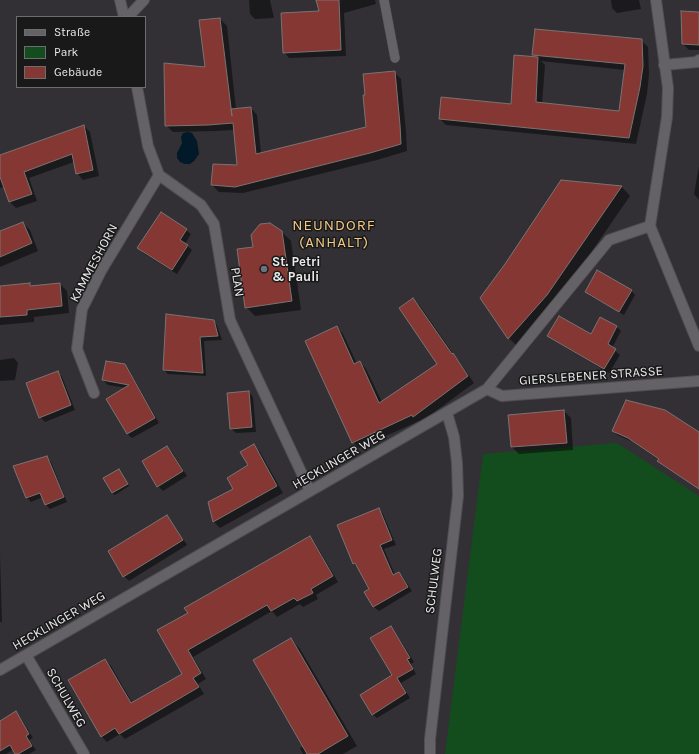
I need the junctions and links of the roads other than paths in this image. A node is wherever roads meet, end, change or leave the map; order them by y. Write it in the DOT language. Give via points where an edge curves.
graph roads {
  1 [pos="120,0"];
  2 [pos="144,0"];
  3 [pos="384,0"];
  4 [pos="656,0"];
  5 [pos="124,16"];
  6 [pos="129,16"];
  7 [pos="395,58"];
  8 [pos="699,60"];
  9 [pos="664,65"];
  10 [pos="137,88"];
  11 [pos="159,175"];
  12 [pos="650,226"];
  13 [pos="699,346"];
  14 [pos="699,381"];
  15 [pos="487,389"];
  16 [pos="94,393"];
  17 [pos="447,413"];
  18 [pos="310,491"];
  19 [pos="26,655"];
  20 [pos="0,670"];
  21 [pos="84,754"];
  22 [pos="430,754"];
  1 -- 5 [label="street"];
  2 -- 6 [label="street"];
  3 -- 7 [label="lane"];
  4 -- 9 [label="street"];
  8 -- 9 [label="street"];
  9 -- 12 [label="street" via="668,88 667,117"];
  10 -- 11 [label="street" via="148,146"];
  11 -- 16 [label="street, KAMMESHORN" via="101,271 82,309 77,349"];
  11 -- 18 [label="street, PLAN" via="201,205 214,224 230,320"];
  12 -- 13 [label="street"];
  12 -- 15 [label="street, HECKLINGER WEG" via="609,240"];
  14 -- 15 [label="street, GIERSLEBENER STRASSE" via="502,396"];
  15 -- 17 [label="street, HECKLINGER WEG"];
  17 -- 18 [label="street, HECKLINGER WEG"];
  17 -- 22 [label="street, SCHULWEG" via="454,437 458,496 430,731"];
  18 -- 19 [label="street, HECKLINGER WEG"];
  19 -- 20 [label="street, HECKLINGER WEG"];
  19 -- 21 [label="street, SCHULWEG"];
}
